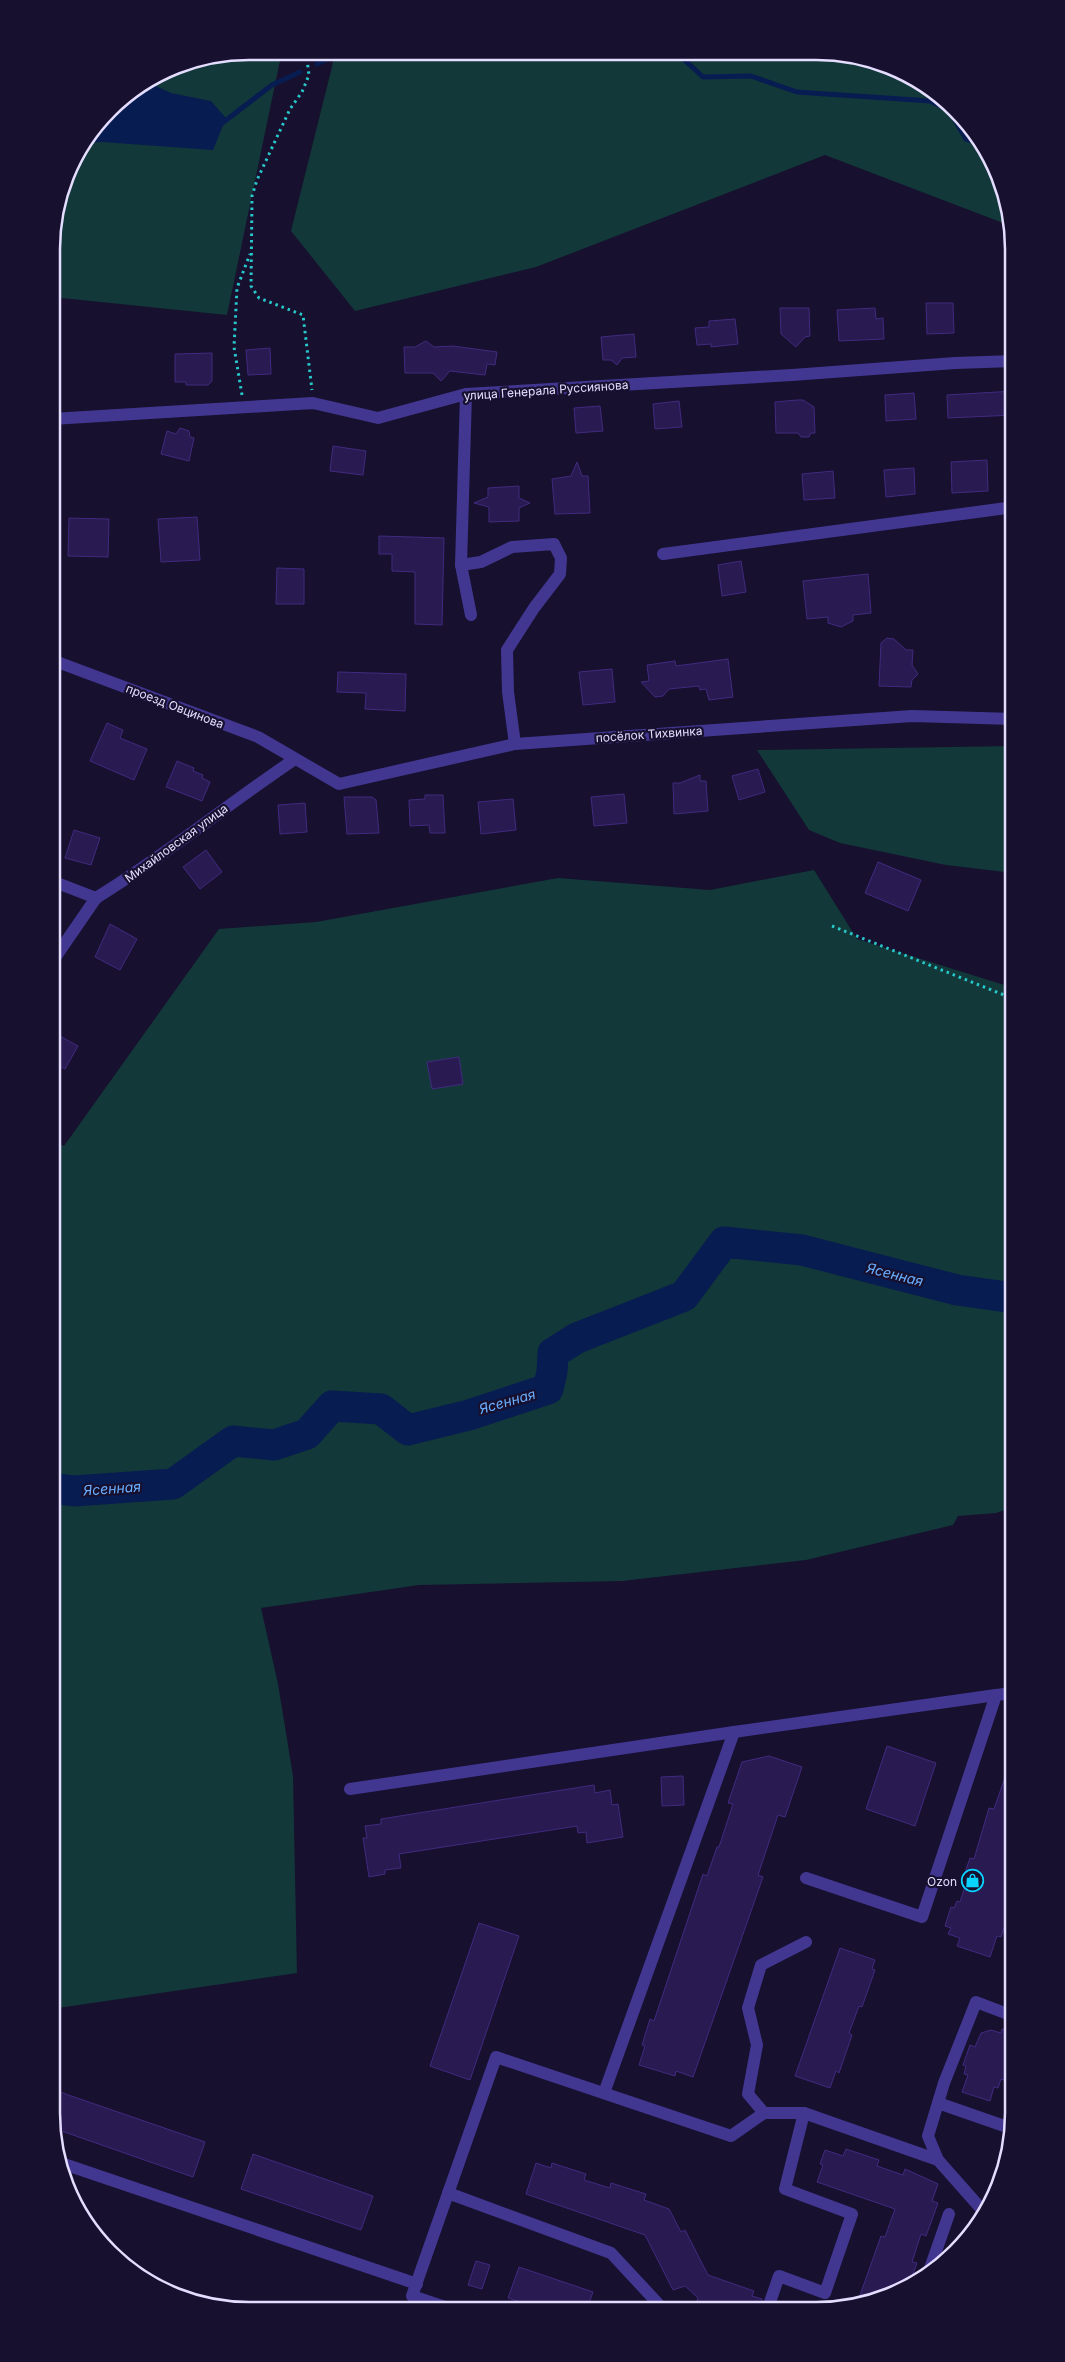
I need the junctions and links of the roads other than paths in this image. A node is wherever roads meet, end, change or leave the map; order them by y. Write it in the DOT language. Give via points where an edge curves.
graph roads {
  1 [pos="1005,361"];
  2 [pos="466,394"];
  3 [pos="60,420"];
  4 [pos="1005,508"];
  5 [pos="662,554"];
  6 [pos="461,565"];
  7 [pos="471,614"];
  8 [pos="60,663"];
  9 [pos="1005,719"];
  10 [pos="515,744"];
  11 [pos="295,759"];
  12 [pos="60,884"];
  13 [pos="96,898"];
  14 [pos="60,950"];
  15 [pos="1005,1694"];
  16 [pos="996,1695"];
  17 [pos="734,1732"];
  18 [pos="350,1789"];
  19 [pos="806,1878"];
  20 [pos="806,1942"];
  21 [pos="1005,2013"];
  22 [pos="604,2093"];
  23 [pos="938,2103"];
  24 [pos="764,2113"];
  25 [pos="804,2113"];
  26 [pos="1005,2126"];
  27 [pos="938,2160"];
  28 [pos="67,2165"];
  29 [pos="448,2193"];
  30 [pos="980,2207"];
  31 [pos="949,2214"];
  32 [pos="932,2262"];
  33 [pos="417,2284"];
  34 [pos="430,2302"];
  35 [pos="657,2302"];
  36 [pos="770,2302"];
  1 -- 2 [label="street, улица Генерала Руссиянова"];
  2 -- 3 [label="street, улица Генерала Руссиянова" via="378,418 313,403"];
  2 -- 6 [label="street"];
  4 -- 5 [label="street"];
  6 -- 7 [label="street"];
  6 -- 10 [label="street" via="481,562 512,547 554,544 561,558 560,574 506,650"];
  8 -- 11 [label="street, проезд Овцинова" via="258,737"];
  9 -- 10 [label="street, посёлок Тихвинка" via="912,716"];
  10 -- 11 [label="street, посёлок Тихвинка" via="339,784"];
  11 -- 13 [label="street, Михайловская улица"];
  12 -- 13 [label="street"];
  13 -- 14 [label="street"];
  15 -- 16 [label="street"];
  16 -- 17 [label="street"];
  16 -- 19 [label="street" via="922,1916"];
  17 -- 18 [label="street"];
  17 -- 22 [label="street"];
  20 -- 24 [label="street" via="761,1965 748,2008 757,2045 748,2094"];
  21 -- 23 [label="street" via="976,2002"];
  22 -- 24 [label="street" via="731,2136"];
  22 -- 29 [label="street" via="496,2057"];
  23 -- 26 [label="street"];
  23 -- 27 [label="street" via="928,2136"];
  24 -- 25 [label="street"];
  25 -- 27 [label="street"];
  25 -- 36 [label="street" via="785,2189 852,2214 824,2293 779,2276"];
  27 -- 30 [label="street"];
  28 -- 33 [label="street"];
  29 -- 33 [label="street"];
  29 -- 35 [label="street" via="612,2253"];
  31 -- 32 [label="street"];
  33 -- 34 [label="street" via="412,2296"];
}
